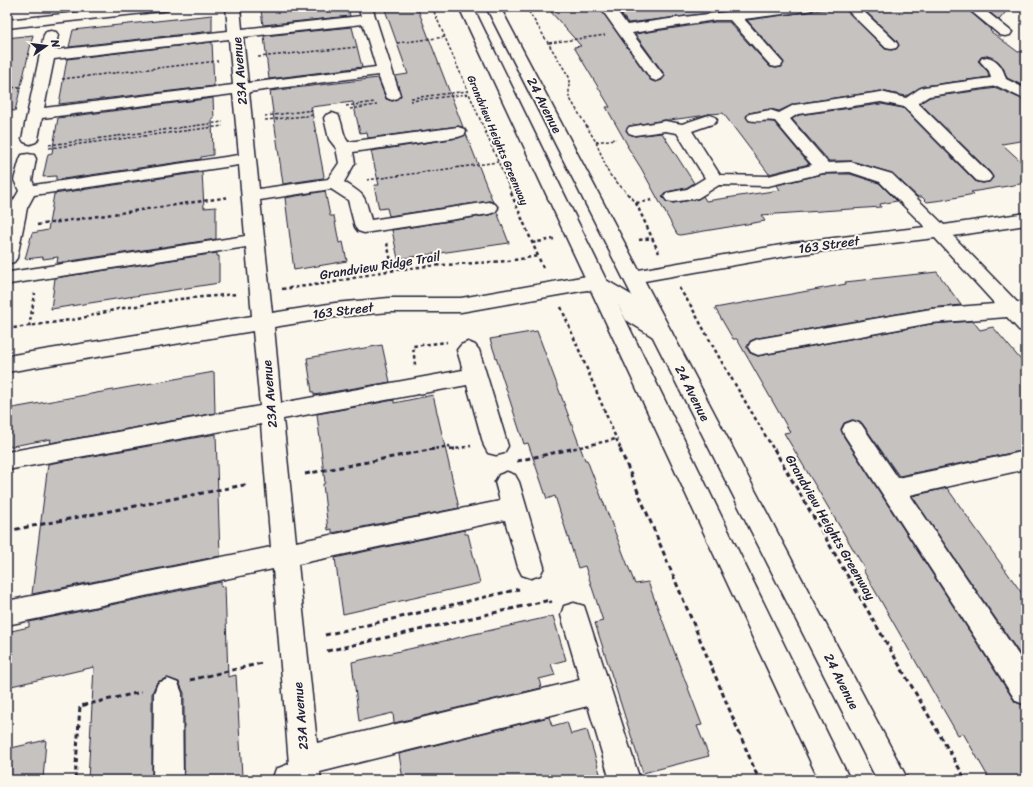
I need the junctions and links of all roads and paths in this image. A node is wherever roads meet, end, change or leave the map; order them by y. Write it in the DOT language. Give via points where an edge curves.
graph roads {
  1 [pos="163,7"];
  2 [pos="233,7"];
  3 [pos="432,7"];
  4 [pos="466,7"];
  5 [pos="493,7"];
  6 [pos="526,7"];
  7 [pos="607,7"];
  8 [pos="807,7"];
  9 [pos="851,7"];
  10 [pos="973,7"];
  11 [pos="367,13"];
  12 [pos="734,16"];
  13 [pos="7,24"];
  14 [pos="624,31"];
  15 [pos="1005,32"];
  16 [pos="236,34"];
  17 [pos="51,35"];
  18 [pos="445,38"];
  19 [pos="549,43"];
  20 [pos="377,45"];
  21 [pos="891,45"];
  22 [pos="47,55"];
  23 [pos="256,58"];
  24 [pos="221,61"];
  25 [pos="986,61"];
  26 [pos="776,63"];
  27 [pos="385,70"];
  28 [pos="656,76"];
  29 [pos="999,81"];
  30 [pos="41,84"];
  31 [pos="7,88"];
  32 [pos="241,88"];
  33 [pos="468,92"];
  34 [pos="1026,95"];
  35 [pos="399,97"];
  36 [pos="409,101"];
  37 [pos="376,102"];
  38 [pos="909,103"];
  39 [pos="379,105"];
  40 [pos="345,106"];
  41 [pos="349,109"];
  42 [pos="315,110"];
  43 [pos="36,114"];
  44 [pos="262,116"];
  45 [pos="326,116"];
  46 [pos="755,117"];
  47 [pos="781,118"];
  48 [pos="262,120"];
  49 [pos="709,120"];
  50 [pos="225,121"];
  51 [pos="225,125"];
  52 [pos="683,129"];
  53 [pos="635,130"];
  54 [pos="458,132"];
  55 [pos="44,145"];
  56 [pos="344,148"];
  57 [pos="33,149"];
  58 [pos="247,160"];
  59 [pos="498,162"];
  60 [pos="823,168"];
  61 [pos="983,177"];
  62 [pos="367,180"];
  63 [pos="715,180"];
  64 [pos="334,183"];
  65 [pos="28,191"];
  66 [pos="240,197"];
  67 [pos="673,197"];
  68 [pos="489,208"];
  69 [pos="1026,219"];
  70 [pos="34,226"];
  71 [pos="939,232"];
  72 [pos="386,237"];
  73 [pos="558,238"];
  74 [pos="652,238"];
  75 [pos="255,240"];
  76 [pos="636,241"];
  77 [pos="532,243"];
  78 [pos="538,256"];
  79 [pos="662,260"];
  80 [pos="8,269"];
  81 [pos="393,270"];
  82 [pos="546,273"];
  83 [pos="633,277"];
  84 [pos="677,285"];
  85 [pos="599,286"];
  86 [pos="277,290"];
  87 [pos="242,294"];
  88 [pos="560,305"];
  89 [pos="1021,315"];
  90 [pos="263,322"];
  91 [pos="7,329"];
  92 [pos="662,333"];
  93 [pos="458,346"];
  94 [pos="758,347"];
  95 [pos="7,364"];
  96 [pos="475,376"];
  97 [pos="418,386"];
  98 [pos="271,412"];
  99 [pos="853,430"];
  100 [pos="616,439"];
  101 [pos="495,443"];
  102 [pos="1026,460"];
  103 [pos="7,461"];
  104 [pos="305,474"];
  105 [pos="507,482"];
  106 [pos="249,484"];
  107 [pos="892,489"];
  108 [pos="514,508"];
  109 [pos="7,532"];
  110 [pos="284,556"];
  111 [pos="531,567"];
  112 [pos="7,613"];
  113 [pos="574,616"];
  114 [pos="325,635"];
  115 [pos="327,651"];
  116 [pos="597,690"];
  117 [pos="1026,691"];
  118 [pos="168,693"];
  119 [pos="300,774"];
  120 [pos="168,780"];
  121 [pos="625,780"];
  122 [pos="759,780"];
  123 [pos="835,780"];
  124 [pos="893,780"];
  125 [pos="966,780"];
  1 -- 13 [label="street"];
  2 -- 16 [label="street, 23A Avenue"];
  3 -- 18 [label="path, Grandview Heights Greenway"];
  4 -- 85 [label="street"];
  5 -- 83 [label="street, 24 Avenue"];
  6 -- 19 [label="path"];
  7 -- 14 [label="street"];
  8 -- 12 [label="street"];
  9 -- 21 [label="street"];
  10 -- 15 [label="street"];
  11 -- 16 [label="street"];
  11 -- 20 [label="street"];
  12 -- 14 [label="street" via="715,16"];
  12 -- 26 [label="street"];
  14 -- 19 [label="path"];
  14 -- 28 [label="street"];
  16 -- 22 [label="street"];
  16 -- 32 [label="street, 23A Avenue"];
  17 -- 22 [label="street"];
  18 -- 20 [label="path"];
  18 -- 33 [label="path, Grandview Heights Greenway"];
  19 -- 74 [label="path" via="569,76 569,97 596,142 608,174 636,203"];
  20 -- 23 [label="path"];
  20 -- 27 [label="street"];
  22 -- 30 [label="street"];
  24 -- 30 [label="path" via="50,80"];
  25 -- 29 [label="street" via="996,68"];
  27 -- 32 [label="street"];
  27 -- 35 [label="street"];
  29 -- 34 [label="street"];
  29 -- 38 [label="street" via="924,92"];
  30 -- 31 [label="path"];
  30 -- 43 [label="street"];
  32 -- 43 [label="street"];
  32 -- 58 [label="street, 23A Avenue"];
  33 -- 35 [label="path"];
  33 -- 36 [label="path"];
  33 -- 59 [label="path, Grandview Heights Greenway"];
  37 -- 40 [label="path"];
  38 -- 47 [label="street" via="881,97 794,110"];
  38 -- 61 [label="street"];
  39 -- 41 [label="path"];
  42 -- 44 [label="path"];
  43 -- 57 [label="street"];
  45 -- 48 [label="path"];
  45 -- 56 [label="street"];
  46 -- 47 [label="street" via="770,115"];
  47 -- 60 [label="street"];
  49 -- 52 [label="street"];
  50 -- 55 [label="path"];
  51 -- 57 [label="path"];
  52 -- 53 [label="street" via="665,126"];
  52 -- 63 [label="street"];
  54 -- 56 [label="street"];
  56 -- 64 [label="street" via="347,163"];
  57 -- 65 [label="street" via="23,180"];
  58 -- 65 [label="street"];
  58 -- 66 [label="street, 23A Avenue"];
  59 -- 62 [label="path"];
  59 -- 77 [label="path, Grandview Heights Greenway"];
  60 -- 63 [label="street" via="768,181"];
  60 -- 71 [label="street" via="851,167 886,178"];
  63 -- 67 [label="street" via="692,194"];
  64 -- 66 [label="street"];
  64 -- 68 [label="street" via="356,197 364,227"];
  65 -- 80 [label="street" via="18,208"];
  66 -- 70 [label="path"];
  66 -- 75 [label="street, 23A Avenue"];
  69 -- 71 [label="street, 163 Street"];
  71 -- 83 [label="street, 163 Street" via="792,249"];
  71 -- 89 [label="street"];
  72 -- 81 [label="path"];
  73 -- 77 [label="path"];
  74 -- 76 [label="path"];
  74 -- 79 [label="path"];
  75 -- 80 [label="street"];
  75 -- 90 [label="street, 23A Avenue"];
  77 -- 78 [label="path, Grandview Heights Greenway"];
  78 -- 81 [label="path, Grandview Ridge Trail" via="508,261"];
  78 -- 82 [label="path, Grandview Heights Greenway"];
  81 -- 86 [label="path, Grandview Ridge Trail" via="330,283"];
  83 -- 92 [label="street, 24 Avenue"];
  84 -- 125 [label="path, Grandview Heights Greenway"];
  85 -- 90 [label="street, 163 Street" via="587,283 461,305 388,305 335,310"];
  85 -- 92 [label="street, 163 Street" via="626,301 633,314"];
  85 -- 123 [label="street"];
  87 -- 91 [label="path" via="118,309 78,319"];
  88 -- 100 [label="path"];
  89 -- 94 [label="street" via="931,316"];
  90 -- 95 [label="street, 163 Street"];
  90 -- 98 [label="street, 23A Avenue"];
  92 -- 124 [label="street, 24 Avenue"];
  93 -- 96 [label="street"];
  93 -- 97 [label="path" via="412,346"];
  96 -- 97 [label="street"];
  96 -- 101 [label="street"];
  97 -- 98 [label="street"];
  98 -- 103 [label="street"];
  98 -- 110 [label="street, 23A Avenue"];
  99 -- 107 [label="street"];
  100 -- 105 [label="path" via="501,464"];
  100 -- 122 [label="path"];
  101 -- 104 [label="path" via="450,450 449,446"];
  102 -- 107 [label="street"];
  105 -- 108 [label="street"];
  106 -- 109 [label="path"];
  107 -- 117 [label="street"];
  108 -- 110 [label="street"];
  108 -- 111 [label="street"];
  110 -- 112 [label="street"];
  110 -- 119 [label="street, 23A Avenue"];
  111 -- 114 [label="path" via="520,589"];
  113 -- 115 [label="path" via="561,610 553,611 550,600"];
  113 -- 116 [label="street"];
  116 -- 119 [label="street"];
  116 -- 121 [label="street"];
  118 -- 120 [label="street"];
}
